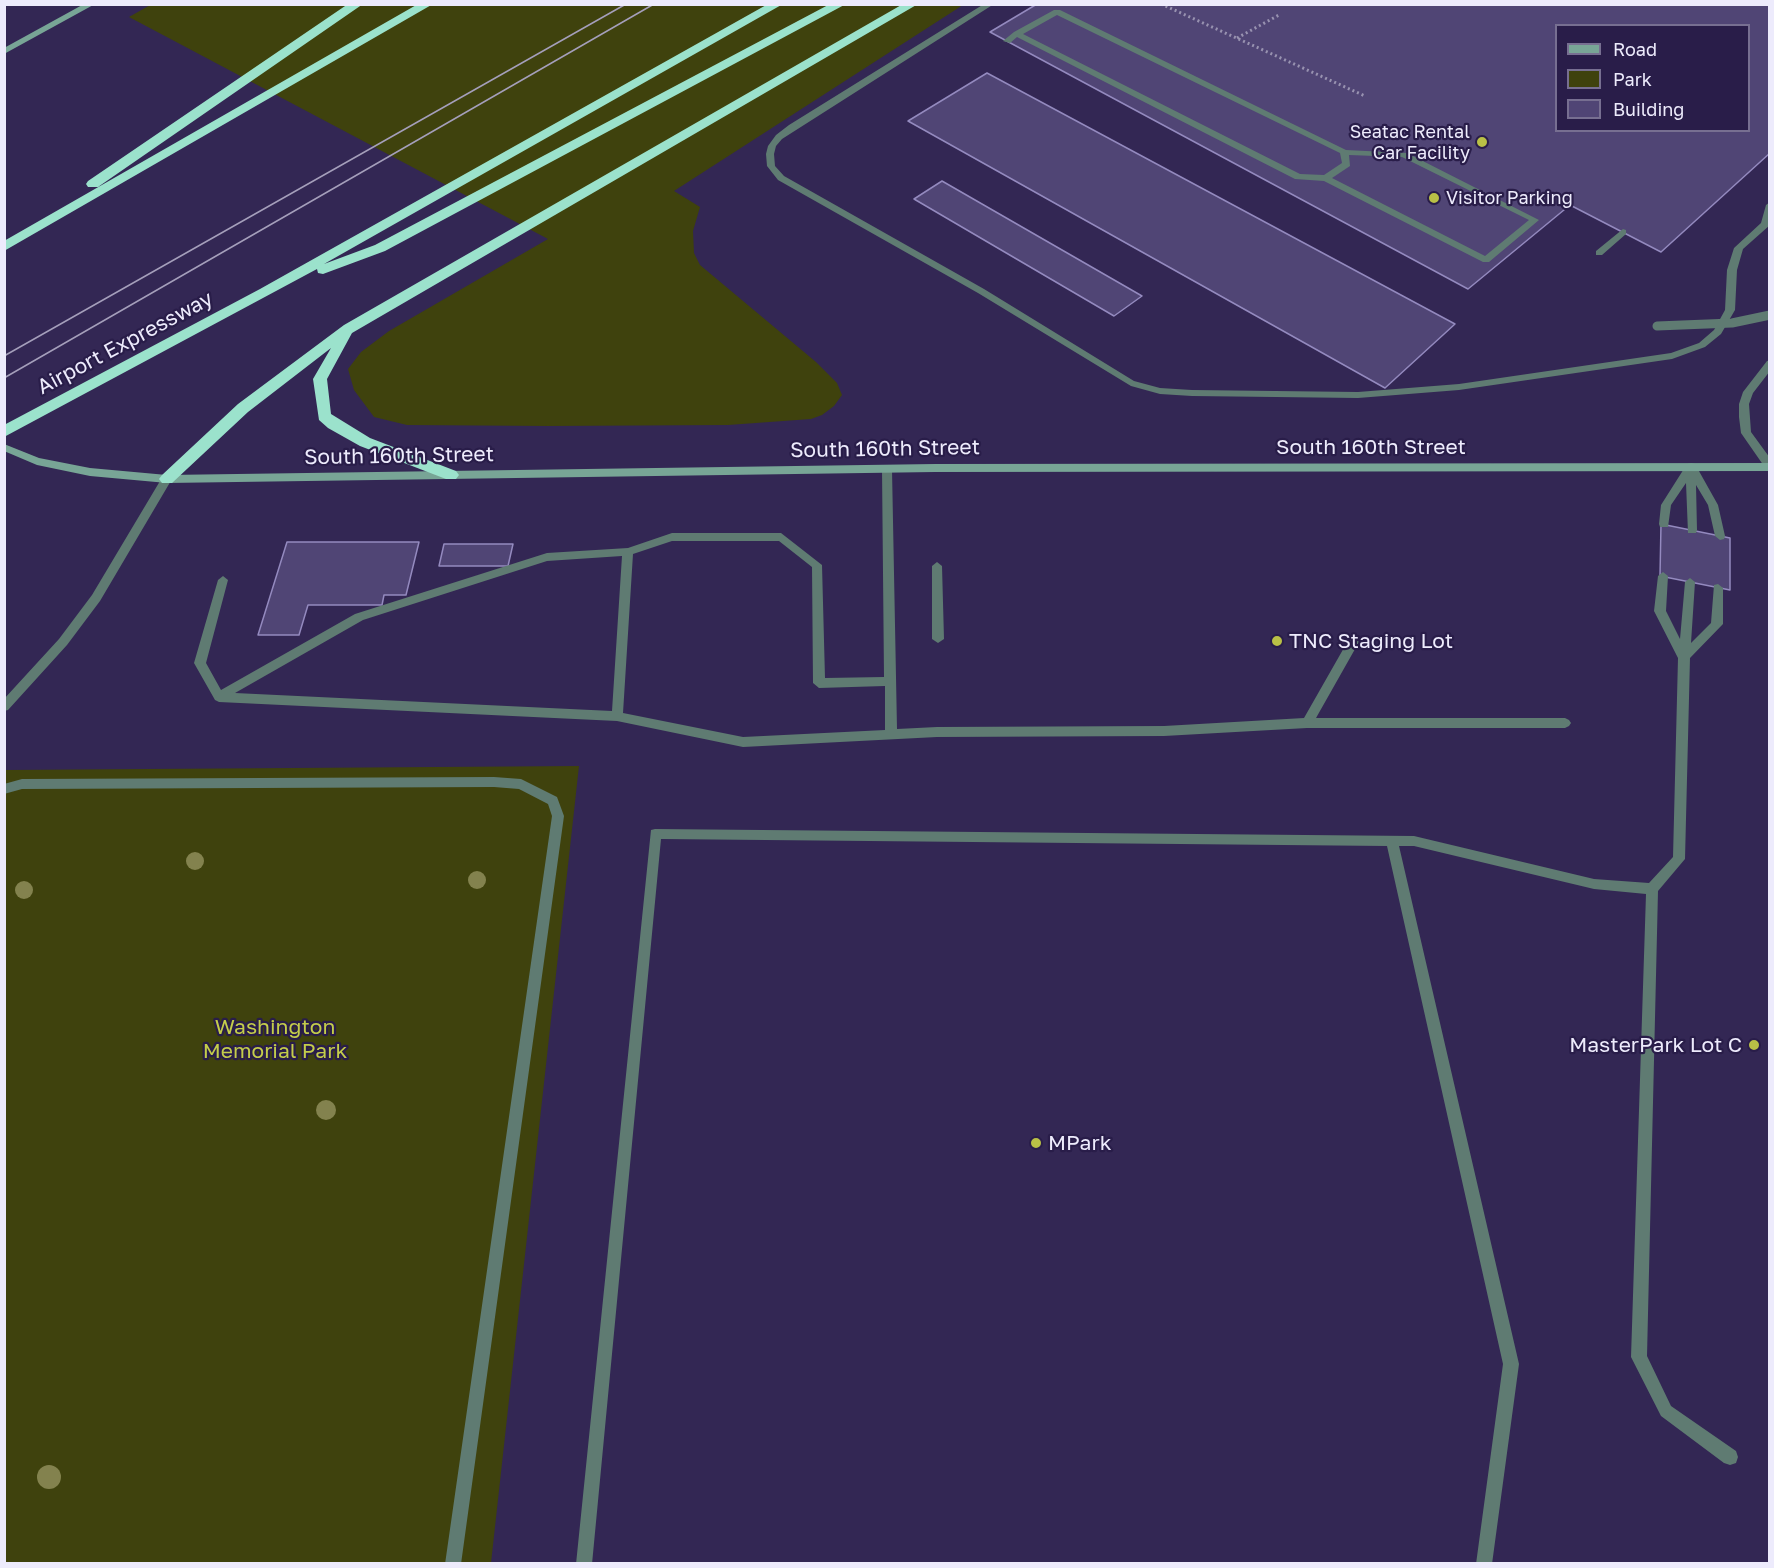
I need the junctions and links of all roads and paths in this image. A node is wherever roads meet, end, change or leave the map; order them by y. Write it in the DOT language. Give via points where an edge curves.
graph roads {
  1 [pos="91,4"];
  2 [pos="357,4"];
  3 [pos="427,4"];
  4 [pos="777,4"];
  5 [pos="840,4"];
  6 [pos="912,4"];
  7 [pos="990,4"];
  8 [pos="1161,4"];
  9 [pos="1279,15"];
  10 [pos="1017,34"];
  11 [pos="1236,38"];
  12 [pos="1007,41"];
  13 [pos="4,52"];
  14 [pos="1365,96"];
  15 [pos="1344,152"];
  16 [pos="1326,178"];
  17 [pos="1770,205"];
  18 [pos="1767,221"];
  19 [pos="1623,232"];
  20 [pos="4,247"];
  21 [pos="1599,253"];
  22 [pos="265,292"];
  23 [pos="1770,315"];
  24 [pos="1657,326"];
  25 [pos="349,328"];
  26 [pos="1770,363"];
  27 [pos="4,432"];
  28 [pos="4,447"];
  29 [pos="1691,467"];
  30 [pos="1770,467"];
  31 [pos="887,469"];
  32 [pos="451,475"];
  33 [pos="167,479"];
  34 [pos="1664,524"];
  35 [pos="1692,530"];
  36 [pos="1720,536"];
  37 [pos="628,552"];
  38 [pos="937,566"];
  39 [pos="1663,576"];
  40 [pos="223,580"];
  41 [pos="1690,582"];
  42 [pos="1718,588"];
  43 [pos="938,639"];
  44 [pos="1353,642"];
  45 [pos="1684,657"];
  46 [pos="891,681"];
  47 [pos="219,697"];
  48 [pos="4,707"];
  49 [pos="617,716"];
  50 [pos="1307,723"];
  51 [pos="1565,723"];
  52 [pos="891,733"];
  53 [pos="4,789"];
  54 [pos="1392,841"];
  55 [pos="1652,889"];
  56 [pos="1730,1457"];
  57 [pos="453,1563"];
  58 [pos="584,1563"];
  59 [pos="1484,1563"];
  1 -- 13 [label="main road"];
  2 -- 20 [label="highway"];
  3 -- 20 [label="highway"];
  4 -- 22 [label="highway"];
  5 -- 22 [label="highway" via="380,248"];
  6 -- 25 [label="highway"];
  7 -- 18 [label="lane" via="792,126 772,146 771,166 781,178 981,291 1131,383 1160,391 1192,393 1358,395 1459,387 1672,356 1702,345 1718,332 1730,310 1732,270 1739,248"];
  8 -- 11 [label="path"];
  9 -- 11 [label="path"];
  10 -- 12 [label="lane"];
  10 -- 15 [label="lane" via="1057,12"];
  10 -- 16 [label="lane" via="1298,177"];
  11 -- 14 [label="path"];
  15 -- 16 [label="lane" via="1347,164"];
  15 -- 16 [label="lane" via="1404,155 1535,220 1486,260"];
  17 -- 18 [label="lane"];
  19 -- 21 [label="lane"];
  22 -- 27 [label="highway, Airport Expressway"];
  23 -- 24 [label="lane, bridge" via="1732,323"];
  25 -- 32 [label="highway" via="320,379 324,416 365,442"];
  25 -- 33 [label="highway" via="243,408"];
  26 -- 30 [label="lane" via="1748,392 1744,404 1746,433"];
  28 -- 33 [label="main road, South 160th Street" via="38,461 90,472"];
  29 -- 30 [label="main road, South 160th Street"];
  29 -- 31 [label="main road, South 160th Street"];
  29 -- 34 [label="lane" via="1666,505"];
  29 -- 35 [label="lane"];
  29 -- 36 [label="lane" via="1713,505"];
  31 -- 32 [label="main road, South 160th Street"];
  31 -- 46 [label="lane"];
  32 -- 33 [label="main road, South 160th Street"];
  33 -- 48 [label="lane" via="96,598 63,642"];
  37 -- 46 [label="lane" via="672,537 781,537 817,565 819,683"];
  37 -- 47 [label="lane" via="547,557 359,616"];
  37 -- 49 [label="lane"];
  38 -- 43 [label="lane"];
  39 -- 45 [label="lane" via="1660,611"];
  40 -- 47 [label="lane" via="200,663"];
  41 -- 45 [label="lane"];
  42 -- 45 [label="lane" via="1717,624"];
  44 -- 50 [label="lane"];
  45 -- 55 [label="lane" via="1679,859"];
  46 -- 52 [label="lane"];
  47 -- 49 [label="lane"];
  49 -- 52 [label="lane" via="743,742"];
  50 -- 51 [label="lane"];
  50 -- 52 [label="lane" via="1164,731"];
  53 -- 57 [label="lane" via="22,784 494,782 521,784 553,801 558,816"];
  54 -- 55 [label="lane" via="1414,841 1594,884"];
  54 -- 58 [label="lane" via="656,834"];
  54 -- 59 [label="lane" via="1511,1364"];
  55 -- 56 [label="lane" via="1639,1357 1666,1411"];
}
